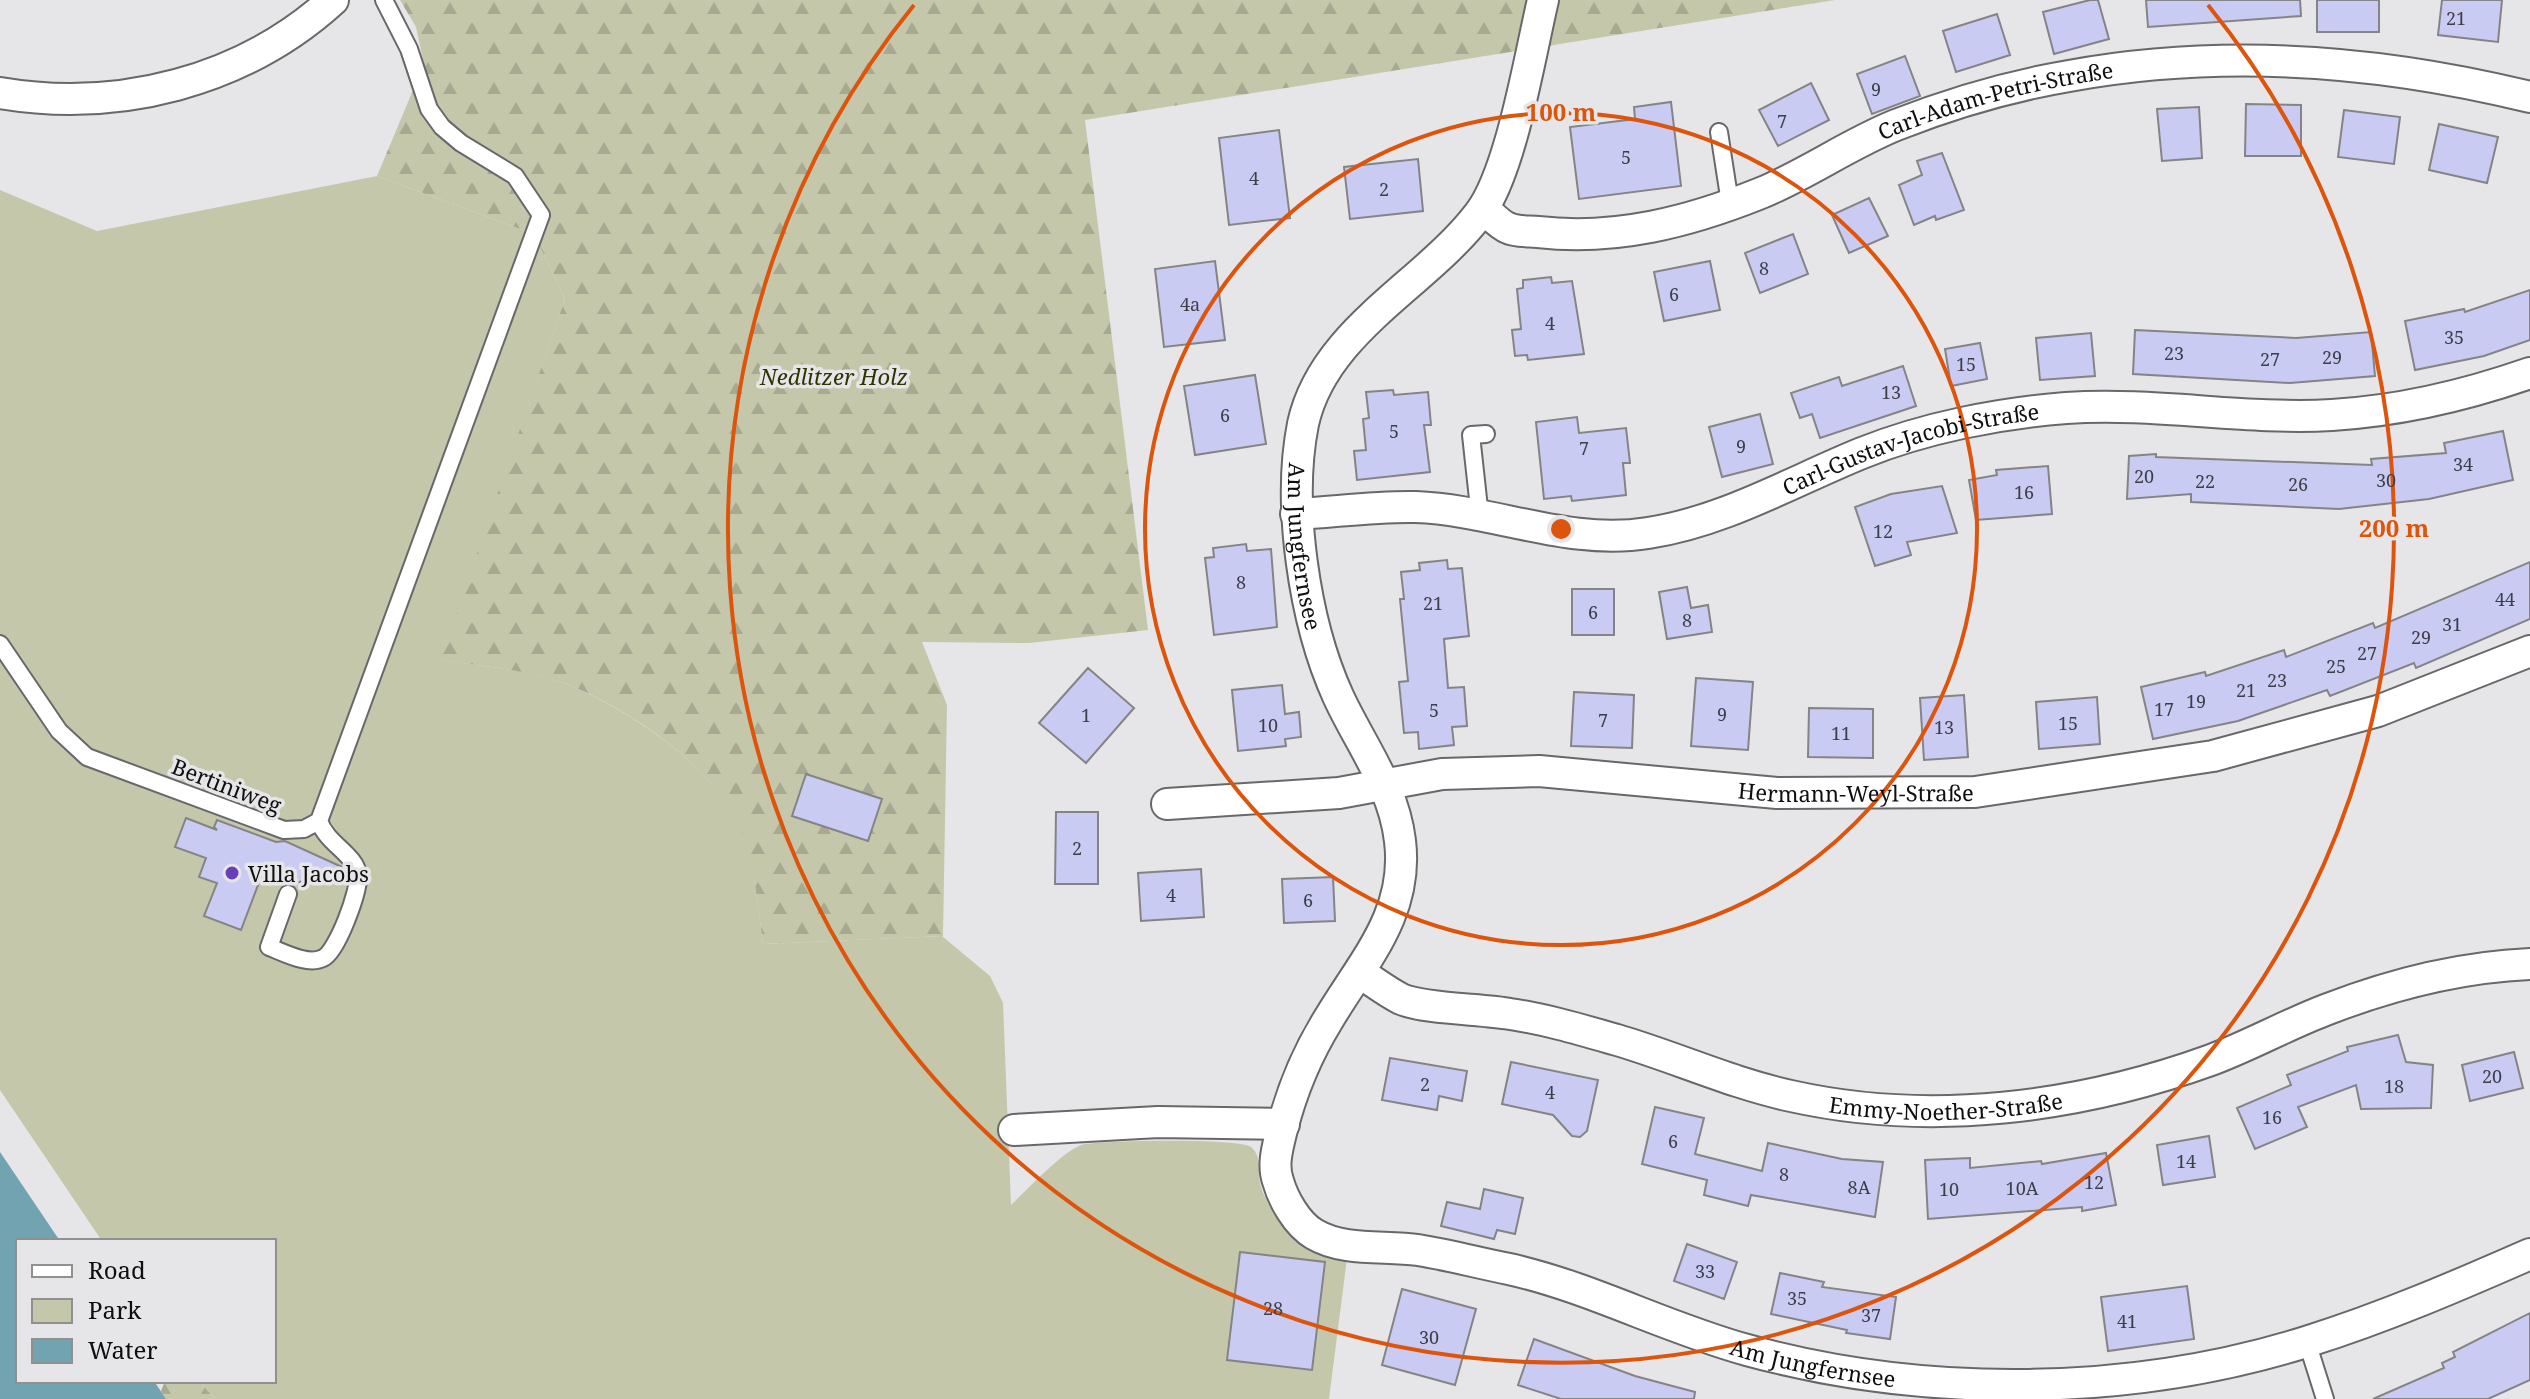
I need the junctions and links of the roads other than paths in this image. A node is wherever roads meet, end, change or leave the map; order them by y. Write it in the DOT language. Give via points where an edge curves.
graph roads {
  1 [pos="333,0"];
  2 [pos="384,0"];
  3 [pos="1543,0"];
  4 [pos="0,93"];
  5 [pos="2530,97"];
  6 [pos="1719,132"];
  7 [pos="1730,203"];
  8 [pos="1484,209"];
  9 [pos="2530,373"];
  10 [pos="1486,434"];
  11 [pos="1296,514"];
  12 [pos="1480,517"];
  13 [pos="0,644"];
  14 [pos="2530,651"];
  15 [pos="1386,787"];
  16 [pos="1167,804"];
  17 [pos="319,821"];
  18 [pos="288,894"];
  19 [pos="2530,964"];
  20 [pos="1360,973"];
  21 [pos="1284,1124"];
  22 [pos="1014,1130"];
  23 [pos="2530,1254"];
  24 [pos="2307,1342"];
  25 [pos="2325,1399"];
  1 -- 4 [label="street" via="253,55 167,89 92,100 46,101"];
  2 -- 17 [label="lane" via="409,49 420,93 442,127 515,176 541,215"];
  3 -- 8 [label="street, Am Jungfernsee" via="1511,136"];
  5 -- 7 [label="street, Carl-Adam-Petri-Straße" via="2371,66 2267,59 2168,63 2070,76 1976,97 1894,126 1763,192"];
  6 -- 7 [label="lane"];
  7 -- 8 [label="street, Carl-Adam-Petri-Straße" via="1623,233 1508,228"];
  8 -- 11 [label="street, Am Jungfernsee" via="1333,359 1305,413 1296,464"];
  9 -- 12 [label="street, Carl-Gustav-Jacobi-Straße" via="2405,407 2330,415 2066,408 2010,417 1934,431 1865,452 1761,497 1649,533 1561,532"];
  10 -- 12 [label="lane" via="1471,435"];
  11 -- 12 [label="street, Carl-Gustav-Jacobi-Straße" via="1417,507"];
  11 -- 15 [label="street, Am Jungfernsee" via="1318,644 1336,693"];
  13 -- 17 [label="lane, Bertiniweg" via="59,731 87,757 284,830 304,829"];
  14 -- 15 [label="street, Hermann-Weyl-Straße" via="2378,711 2213,756 1975,792 1777,793 1539,771 1442,774"];
  15 -- 16 [label="street, Hermann-Weyl-Straße"];
  15 -- 20 [label="street, Am Jungfernsee" via="1400,840 1401,869 1383,937"];
  17 -- 18 [label="lane" via="323,833 352,859 358,874 337,941 322,959 311,961 269,947"];
  19 -- 20 [label="street, Emmy-Noether-Straße" via="2485,967 2385,990 2133,1087 2035,1105 1951,1111 1870,1108 1791,1096 1514,1014 1404,1000"];
  20 -- 21 [label="street, Am Jungfernsee" via="1310,1049"];
  21 -- 22 [label="street" via="1158,1122"];
  21 -- 24 [label="street, Am Jungfernsee" via="1275,1166 1279,1186 1298,1220 1313,1234 1338,1243 1413,1249 1522,1272 1752,1352 1858,1373 2044,1384 2171,1373"];
  23 -- 24 [label="street, Am Jungfernsee"];
  24 -- 25 [label="lane"];
}
